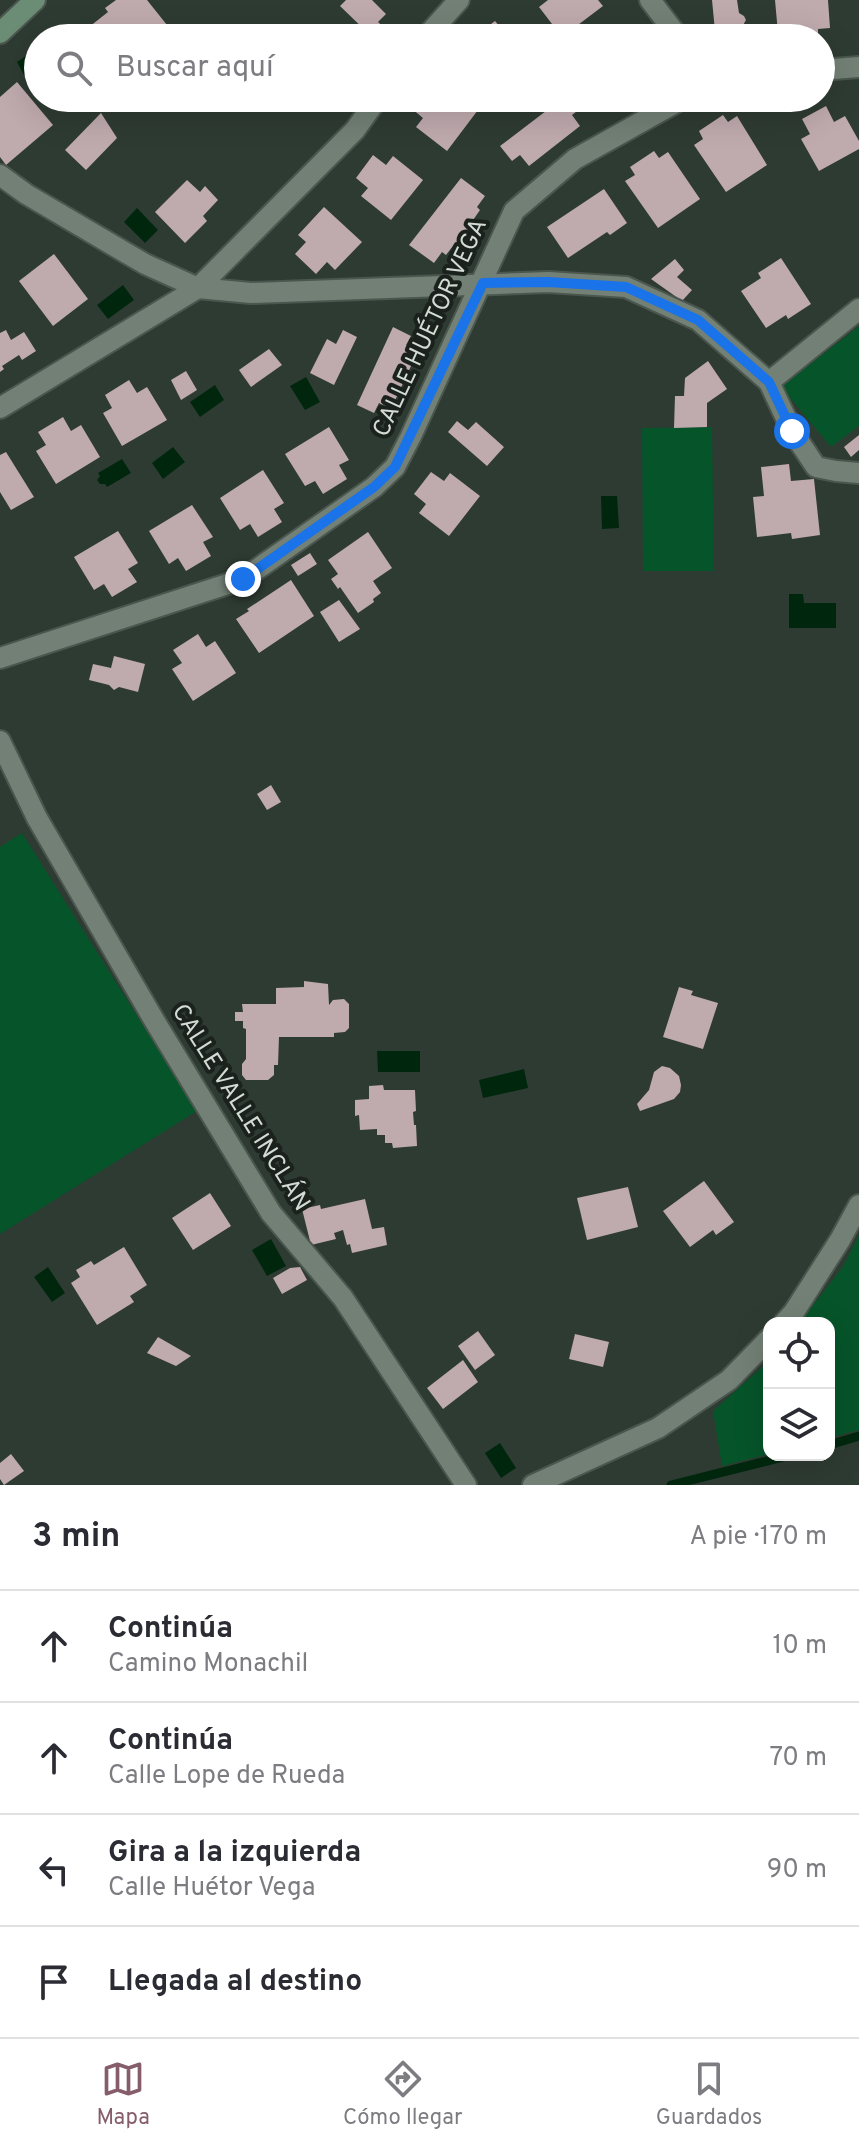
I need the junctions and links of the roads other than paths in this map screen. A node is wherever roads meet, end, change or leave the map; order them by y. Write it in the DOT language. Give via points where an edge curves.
graph roads {
  1 [pos="35,0"];
  2 [pos="459,0"];
  3 [pos="650,0"];
  4 [pos="438,24"];
  5 [pos="668,24"];
  6 [pos="0,33"];
  7 [pos="859,67"];
  8 [pos="835,69"];
  9 [pos="368,112"];
  10 [pos="659,112"];
  11 [pos="0,175"];
  12 [pos="483,283"];
  13 [pos="198,288"];
  14 [pos="859,309"];
  15 [pos="769,382"];
  16 [pos="0,408"];
  17 [pos="859,473"];
  18 [pos="0,658"];
  19 [pos="0,741"];
  20 [pos="859,1205"];
  21 [pos="789,1317"];
  22 [pos="763,1345"];
  23 [pos="466,1485"];
  24 [pos="533,1485"];
  1 -- 6 [label="street"];
  2 -- 4 [label="street"];
  3 -- 5 [label="street"];
  7 -- 8 [label="street"];
  9 -- 13 [label="street"];
  10 -- 12 [label="street, CALLE HUÉTOR VEGA" via="575,159 514,211"];
  11 -- 13 [label="street" via="145,264"];
  12 -- 13 [label="street" via="251,293"];
  12 -- 15 [label="street" via="626,287 698,320"];
  12 -- 18 [label="street, CALLE HUÉTOR VEGA" via="395,467 374,487 243,579"];
  13 -- 16 [label="street"];
  14 -- 15 [label="street"];
  15 -- 17 [label="street" via="816,467"];
  19 -- 23 [label="street, CALLE VALLE INCLÁN" via="37,818 271,1213 343,1298"];
  20 -- 21 [label="street"];
  22 -- 24 [label="street" via="729,1380 658,1428"];
}
